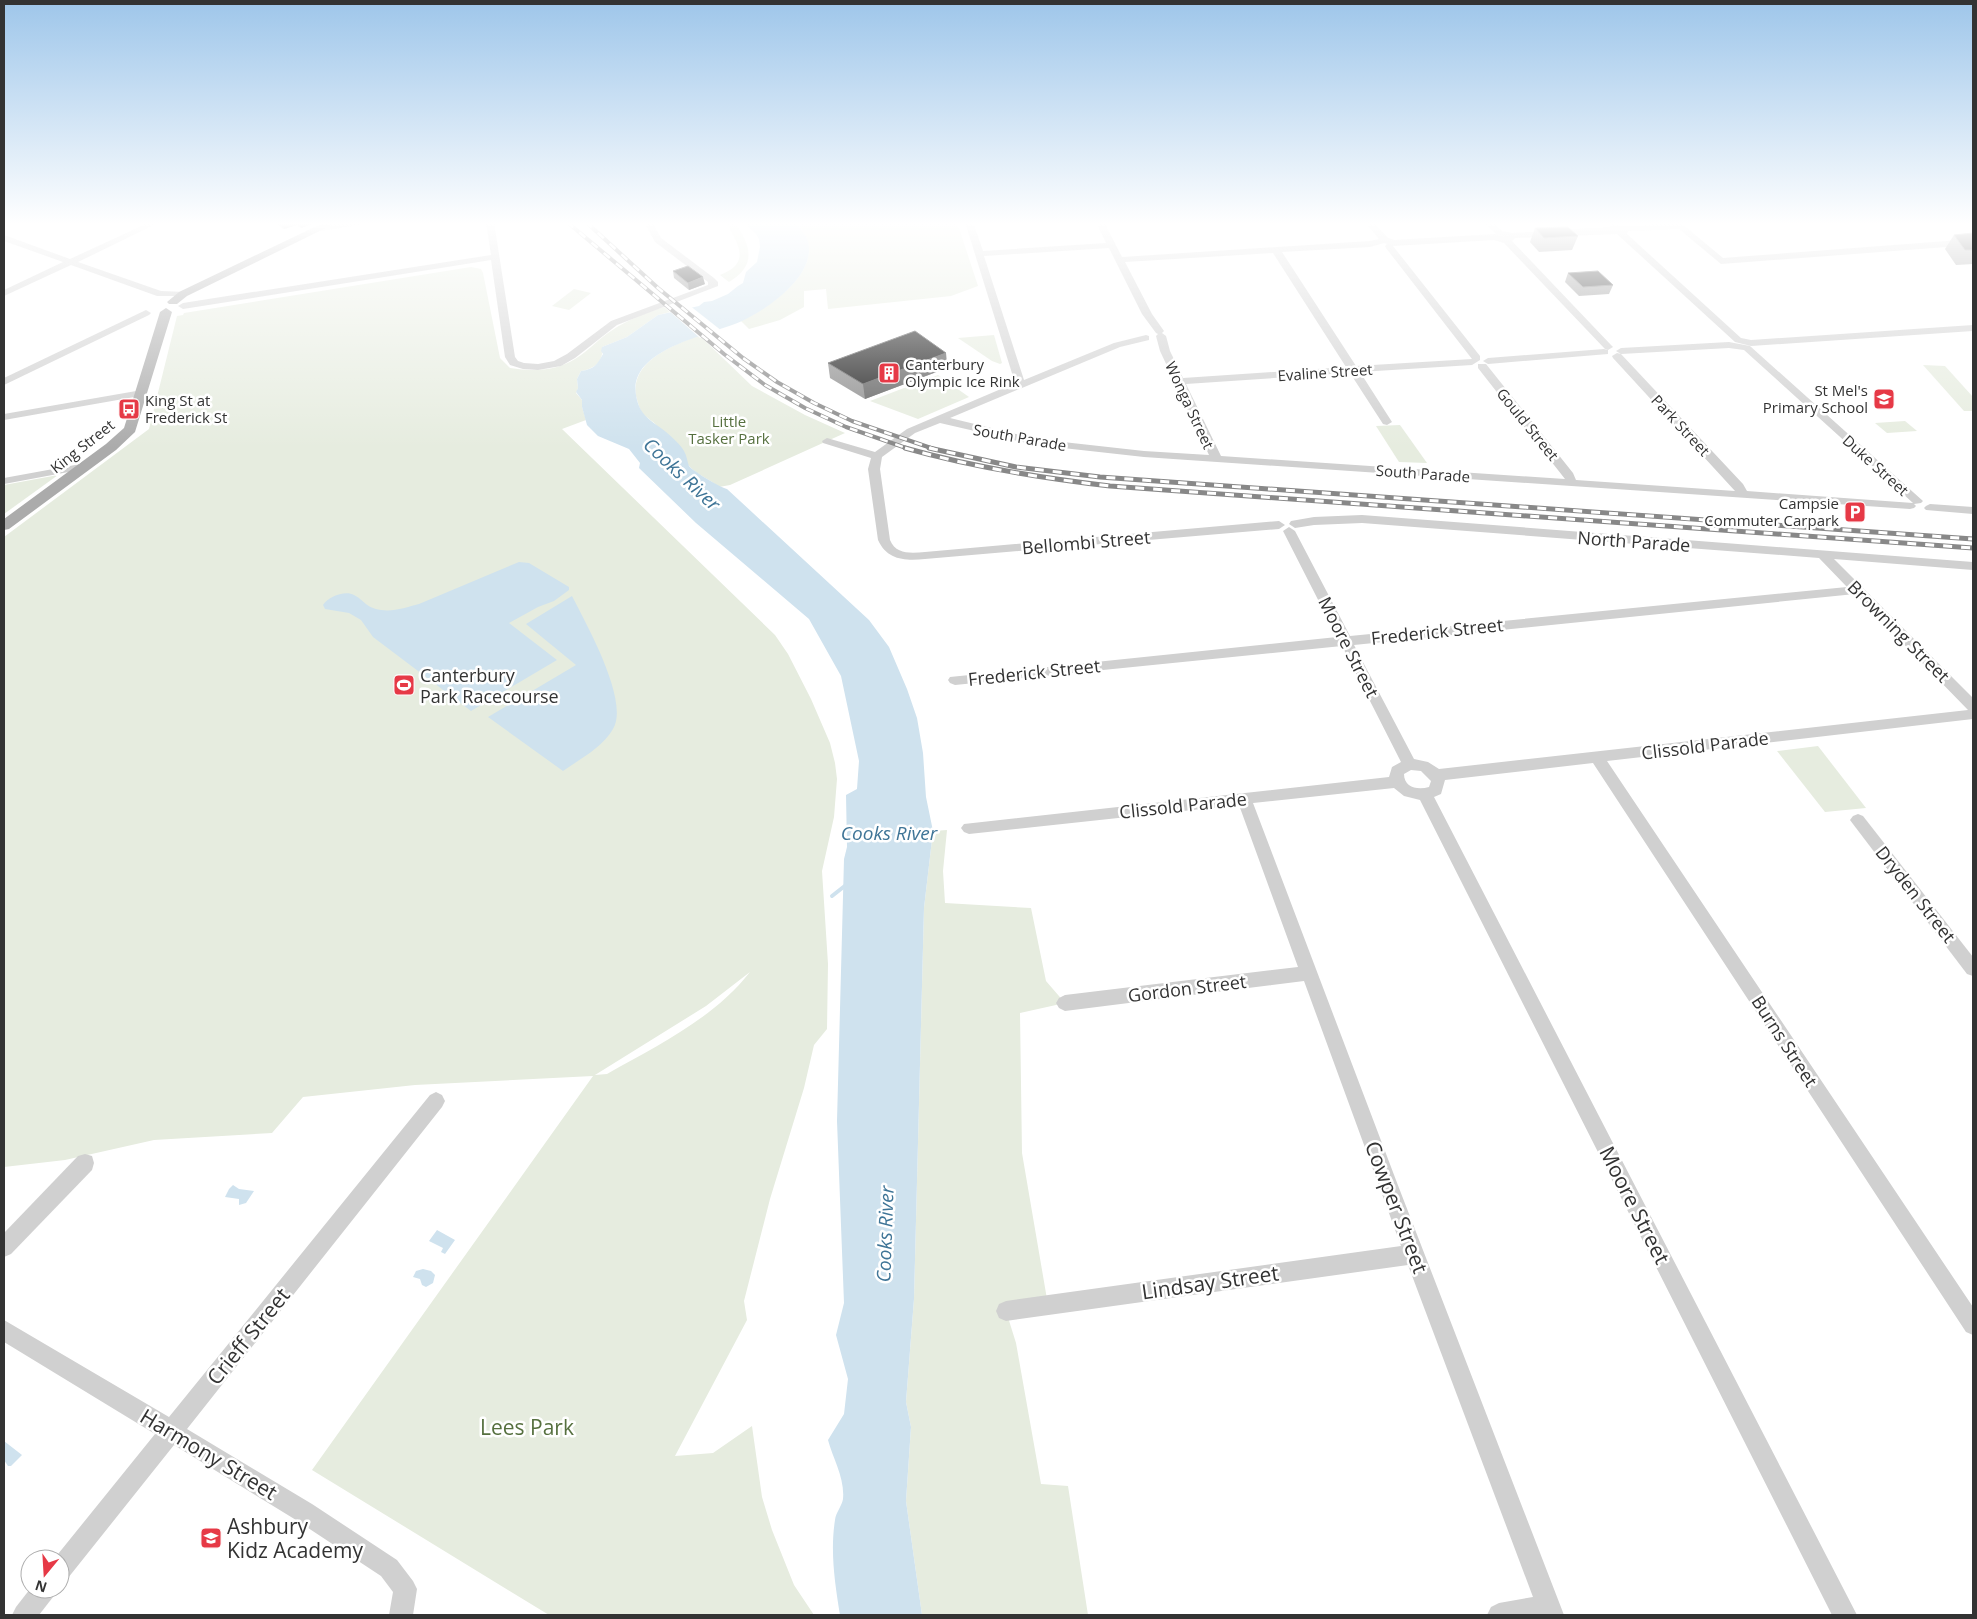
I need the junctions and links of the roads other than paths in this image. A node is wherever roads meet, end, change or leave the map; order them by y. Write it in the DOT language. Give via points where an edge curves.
graph roads {
  1 [pos="166,298"];
  2 [pos="188,298"];
  3 [pos="220,298"];
  4 [pos="502,298"];
  5 [pos="682,298"];
  6 [pos="994,298"];
  7 [pos="1138,298"];
  8 [pos="1306,298"];
  9 [pos="1429,298"];
  10 [pos="1560,298"];
  11 [pos="1692,298"];
  12 [pos="176,304"];
  13 [pos="146,313"];
  14 [pos="1973,328"];
  15 [pos="1151,334"];
  16 [pos="1743,344"];
  17 [pos="1606,350"];
  18 [pos="1619,354"];
  19 [pos="1479,362"];
  20 [pos="1353,370"];
  21 [pos="1179,381"];
  22 [pos="4,382"];
  23 [pos="1021,385"];
  24 [pos="142,394"];
  25 [pos="4,417"];
  26 [pos="939,419"];
  27 [pos="1387,422"];
  28 [pos="827,441"];
  29 [pos="877,456"];
  30 [pos="1216,458"];
  31 [pos="86,466"];
  32 [pos="4,481"];
  33 [pos="1572,484"];
  34 [pos="1743,495"];
  35 [pos="1913,503"];
  36 [pos="1973,511"];
  37 [pos="4,526"];
  38 [pos="1288,527"];
  39 [pos="1824,556"];
  40 [pos="1973,566"];
  41 [pos="1858,590"];
  42 [pos="1346,640"];
  43 [pos="956,680"];
  44 [pos="1973,706"];
  45 [pos="1973,714"];
  46 [pos="1597,757"];
  47 [pos="1409,764"];
  48 [pos="1436,775"];
  49 [pos="1398,782"];
  50 [pos="1425,795"];
  51 [pos="1244,798"];
  52 [pos="1858,820"];
  53 [pos="969,828"];
  54 [pos="1973,969"];
  55 [pos="1308,973"];
  56 [pos="1065,1003"];
  57 [pos="436,1101"];
  58 [pos="85,1163"];
  59 [pos="4,1247"];
  60 [pos="1414,1254"];
  61 [pos="1006,1311"];
  62 [pos="1973,1325"];
  63 [pos="4,1330"];
  64 [pos="171,1432"];
  65 [pos="70,1558"];
  66 [pos="37,1599"];
  67 [pos="1550,1611"];
  68 [pos="24,1615"];
  69 [pos="401,1615"];
  70 [pos="1499,1615"];
  71 [pos="1845,1615"];
  1 -- 12 [label="street"];
  2 -- 12 [label="main road"];
  3 -- 12 [label="street"];
  4 -- 5 [label="street" via="510,357 514,363 523,366 545,366 562,362 614,323"];
  6 -- 23 [label="street"];
  7 -- 15 [label="street, Wonga Street" via="1147,314"];
  8 -- 20 [label="street"];
  9 -- 19 [label="street, Gould Street"];
  10 -- 17 [label="street"];
  11 -- 16 [label="street, Duke Street"];
  12 -- 24 [label="main road, King Street"];
  13 -- 22 [label="street"];
  14 -- 16 [label="street"];
  15 -- 21 [label="street, Wonga Street" via="1165,351"];
  15 -- 23 [label="street"];
  16 -- 18 [label="street"];
  16 -- 35 [label="street, Duke Street"];
  17 -- 18 [label="street"];
  17 -- 19 [label="street, Evaline Street"];
  18 -- 34 [label="street, Park Street" via="1739,486"];
  19 -- 20 [label="street, Evaline Street"];
  19 -- 33 [label="street, Gould Street" via="1569,475"];
  20 -- 21 [label="street, Evaline Street"];
  20 -- 27 [label="street"];
  21 -- 30 [label="street, Wonga Street"];
  23 -- 26 [label="street"];
  24 -- 25 [label="street"];
  24 -- 31 [label="main road, King Street" via="130,429"];
  26 -- 29 [label="street" via="911,431"];
  26 -- 30 [label="street, South Parade" via="1036,442"];
  28 -- 29 [label="street"];
  29 -- 38 [label="street, Bellombi Street" via="874,469 885,546 893,553 910,556"];
  30 -- 33 [label="street, South Parade"];
  31 -- 32 [label="street"];
  31 -- 37 [label="main road, King Street"];
  33 -- 34 [label="street, South Parade"];
  34 -- 35 [label="street, South Parade"];
  35 -- 36 [label="street, South Parade" via="1923,512 1930,508"];
  38 -- 39 [label="street, North Parade" via="1314,521 1362,520"];
  38 -- 42 [label="street, Moore Street"];
  39 -- 40 [label="street, North Parade"];
  39 -- 41 [label="street, Browning Street"];
  41 -- 42 [label="street, Frederick Street"];
  41 -- 44 [label="street, Browning Street"];
  42 -- 43 [label="street, Frederick Street"];
  42 -- 47 [label="street, Moore Street"];
  45 -- 46 [label="street, Clissold Parade"];
  46 -- 48 [label="street, Clissold Parade"];
  46 -- 62 [label="street, Burns Street"];
  47 -- 48 [label="street" via="1425,767"];
  47 -- 49 [label="street" via="1397,771"];
  48 -- 50 [label="street" via="1439,784 1436,790"];
  49 -- 50 [label="street" via="1406,790"];
  49 -- 51 [label="street, Clissold Parade"];
  50 -- 71 [label="street, Moore Street"];
  51 -- 53 [label="street, Clissold Parade"];
  51 -- 55 [label="street, Cowper Street"];
  52 -- 54 [label="street, Dryden Street"];
  55 -- 56 [label="street, Gordon Street"];
  55 -- 60 [label="street, Cowper Street"];
  57 -- 64 [label="street, Crieff Street"];
  58 -- 59 [label="street"];
  60 -- 61 [label="street, Lindsay Street"];
  60 -- 67 [label="street, Cowper Street"];
  63 -- 64 [label="street, Harmony Street"];
  64 -- 65 [label="street, Crieff Street"];
  64 -- 69 [label="street, Harmony Street" via="304,1512 389,1568 405,1589"];
  66 -- 68 [label="street"];
  67 -- 70 [label="street"];
}
